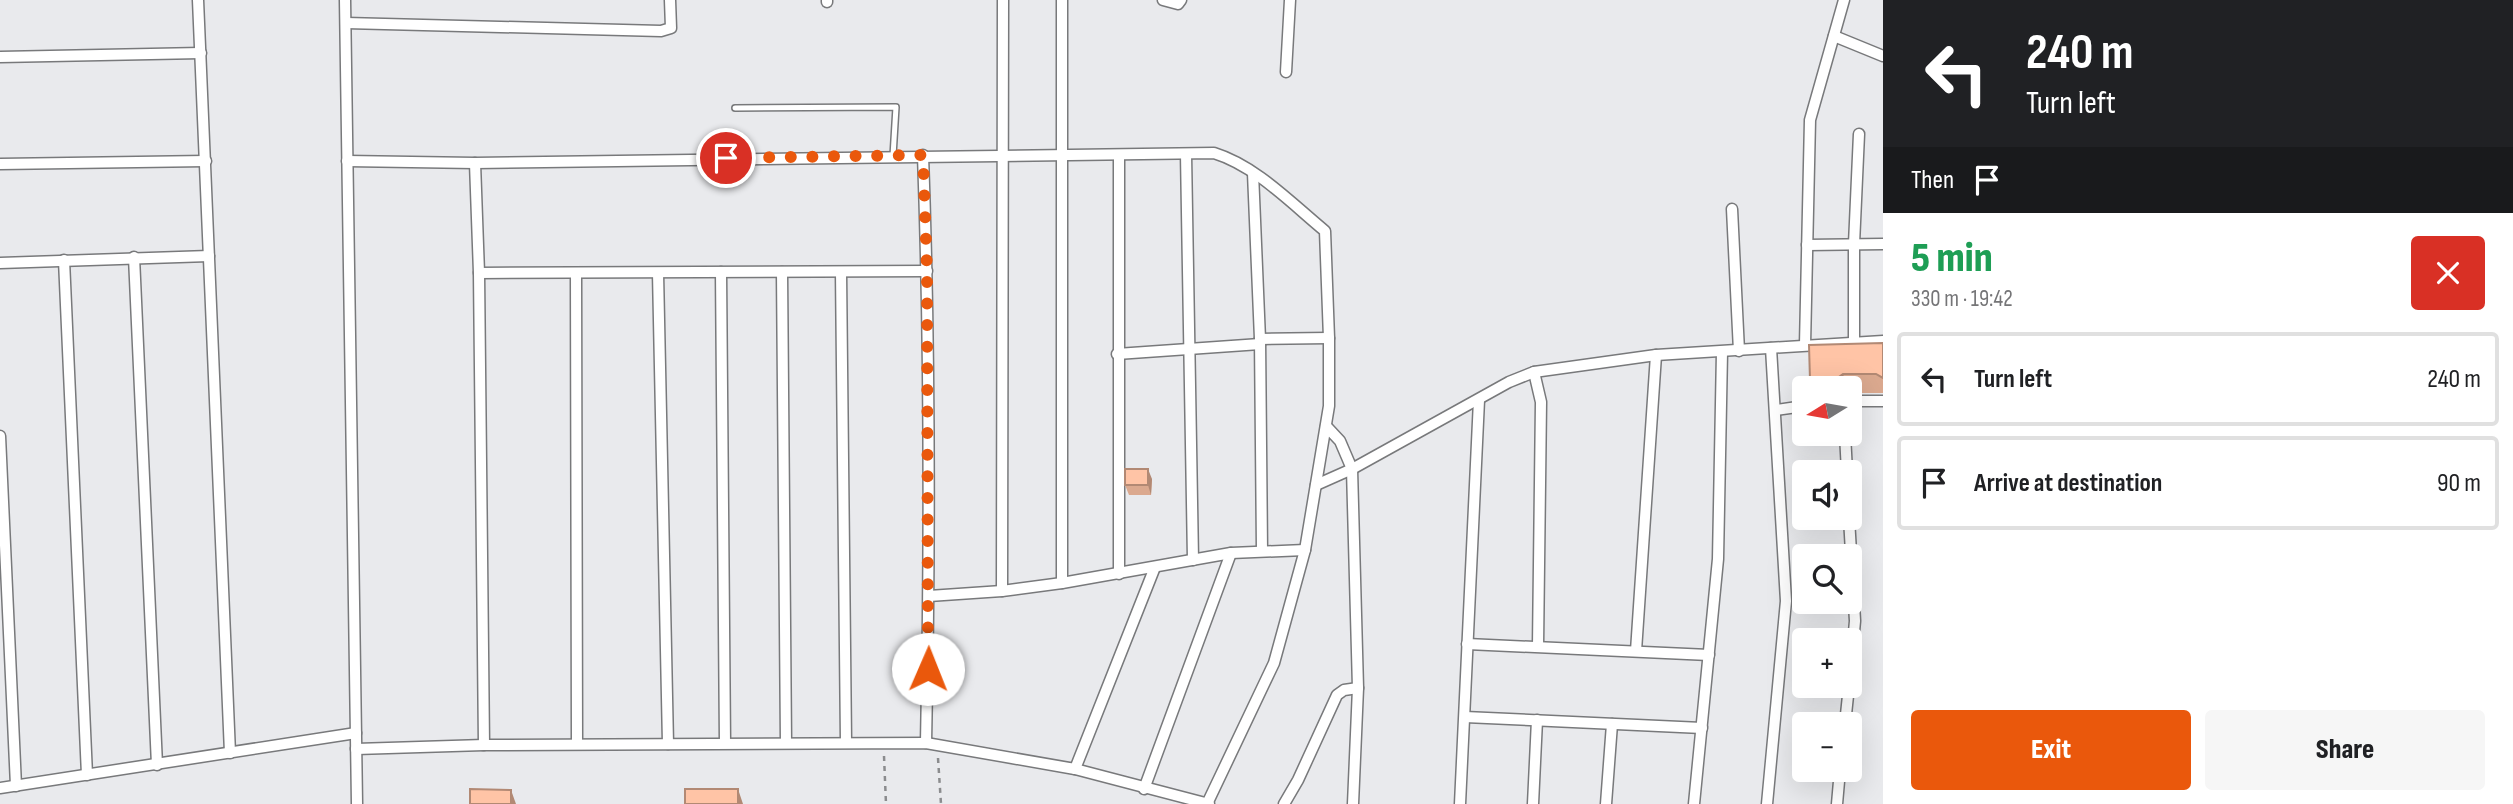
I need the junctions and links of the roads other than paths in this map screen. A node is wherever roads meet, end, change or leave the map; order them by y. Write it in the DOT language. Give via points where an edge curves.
graph roads {
  1 [pos="198,0"];
  2 [pos="345,0"];
  3 [pos="670,0"];
  4 [pos="1003,0"];
  5 [pos="1062,0"];
  6 [pos="1163,0"];
  7 [pos="1181,0"];
  8 [pos="1290,0"];
  9 [pos="1844,0"];
  10 [pos="346,23"];
  11 [pos="1834,36"];
  12 [pos="201,53"];
  13 [pos="1883,56"];
  14 [pos="0,57"];
  15 [pos="1286,72"];
  16 [pos="736,108"];
  17 [pos="1859,134"];
  18 [pos="1186,154"];
  19 [pos="923,155"];
  20 [pos="1119,155"];
  21 [pos="893,156"];
  22 [pos="1002,156"];
  23 [pos="1063,156"];
  24 [pos="206,161"];
  25 [pos="347,161"];
  26 [pos="475,163"];
  27 [pos="0,164"];
  28 [pos="1253,173"];
  29 [pos="1732,209"];
  30 [pos="1854,244"];
  31 [pos="1883,244"];
  32 [pos="1807,246"];
  33 [pos="209,256"];
  34 [pos="134,257"];
  35 [pos="64,260"];
  36 [pos="0,263"];
  37 [pos="927,271"];
  38 [pos="721,272"];
  39 [pos="782,272"];
  40 [pos="842,272"];
  41 [pos="478,273"];
  42 [pos="576,273"];
  43 [pos="658,273"];
  44 [pos="1329,338"];
  45 [pos="1260,341"];
  46 [pos="1883,341"];
  47 [pos="1854,342"];
  48 [pos="1805,345"];
  49 [pos="1189,348"];
  50 [pos="1771,348"];
  51 [pos="1739,351"];
  52 [pos="1722,352"];
  53 [pos="1117,354"];
  54 [pos="1656,355"];
  55 [pos="1534,372"];
  56 [pos="1479,400"];
  57 [pos="1862,401"];
  58 [pos="1883,401"];
  59 [pos="1792,408"];
  60 [pos="1776,410"];
  61 [pos="1326,426"];
  62 [pos="0,436"];
  63 [pos="1352,469"];
  64 [pos="1316,485"];
  65 [pos="1850,530"];
  66 [pos="1305,550"];
  67 [pos="1262,551"];
  68 [pos="1231,553"];
  69 [pos="1194,559"];
  70 [pos="1155,567"];
  71 [pos="1119,574"];
  72 [pos="1062,583"];
  73 [pos="1002,591"];
  74 [pos="929,596"];
  75 [pos="1854,628"];
  76 [pos="1467,644"];
  77 [pos="1538,646"];
  78 [pos="1636,651"];
  79 [pos="1709,655"];
  80 [pos="1359,688"];
  81 [pos="1465,717"];
  82 [pos="1537,720"];
  83 [pos="1612,724"];
  84 [pos="1702,728"];
  85 [pos="356,733"];
  86 [pos="846,742"];
  87 [pos="725,743"];
  88 [pos="786,743"];
  89 [pos="577,744"];
  90 [pos="668,744"];
  91 [pos="932,744"];
  92 [pos="484,745"];
  93 [pos="356,749"];
  94 [pos="230,753"];
  95 [pos="157,765"];
  96 [pos="1075,769"];
  97 [pos="88,775"];
  98 [pos="1839,782"];
  99 [pos="16,786"];
  100 [pos="0,788"];
  101 [pos="1144,789"];
  102 [pos="357,804"];
  103 [pos="1208,804"];
  104 [pos="1284,804"];
  105 [pos="1353,804"];
  106 [pos="1460,804"];
  107 [pos="1533,804"];
  108 [pos="1606,804"];
  109 [pos="1694,804"];
  110 [pos="1768,804"];
  111 [pos="1837,804"];
  1 -- 12 [label="street"];
  2 -- 10 [label="street"];
  3 -- 10 [label="street" via="671,28 661,32"];
  4 -- 22 [label="street"];
  5 -- 23 [label="street"];
  6 -- 7 [label="street" via="1178,4"];
  8 -- 15 [label="street"];
  9 -- 11 [label="street"];
  10 -- 25 [label="street"];
  11 -- 13 [label="street"];
  11 -- 32 [label="street" via="1810,120"];
  12 -- 14 [label="street"];
  12 -- 24 [label="street"];
  16 -- 21 [label="lane" via="896,107"];
  17 -- 30 [label="street"];
  18 -- 20 [label="street"];
  18 -- 28 [label="street" via="1214,153"];
  18 -- 49 [label="street"];
  19 -- 21 [label="street"];
  19 -- 22 [label="street"];
  19 -- 37 [label="street"];
  20 -- 23 [label="street"];
  20 -- 53 [label="street"];
  21 -- 26 [label="street"];
  22 -- 23 [label="street"];
  22 -- 73 [label="street"];
  23 -- 72 [label="street"];
  24 -- 27 [label="street"];
  24 -- 33 [label="street"];
  25 -- 26 [label="street"];
  25 -- 85 [label="street"];
  26 -- 41 [label="street"];
  28 -- 44 [label="street" via="1325,231"];
  28 -- 45 [label="street"];
  29 -- 51 [label="street"];
  30 -- 31 [label="street"];
  30 -- 32 [label="street"];
  30 -- 47 [label="street"];
  32 -- 48 [label="street"];
  33 -- 34 [label="street"];
  33 -- 94 [label="street"];
  34 -- 35 [label="street"];
  34 -- 95 [label="street"];
  35 -- 36 [label="street"];
  35 -- 97 [label="street"];
  37 -- 40 [label="street"];
  37 -- 74 [label="street"];
  38 -- 39 [label="street"];
  38 -- 43 [label="street"];
  38 -- 87 [label="street"];
  39 -- 40 [label="street"];
  39 -- 88 [label="street"];
  40 -- 86 [label="street"];
  41 -- 42 [label="street"];
  41 -- 92 [label="street"];
  42 -- 43 [label="street"];
  42 -- 89 [label="street"];
  43 -- 90 [label="street"];
  44 -- 45 [label="street"];
  44 -- 61 [label="street"];
  45 -- 49 [label="street"];
  45 -- 67 [label="street"];
  46 -- 47 [label="street"];
  47 -- 48 [label="street"];
  48 -- 50 [label="street"];
  49 -- 53 [label="street"];
  49 -- 69 [label="street"];
  50 -- 51 [label="street"];
  50 -- 60 [label="street"];
  51 -- 52 [label="street"];
  52 -- 54 [label="street"];
  52 -- 79 [label="street" via="1718,559"];
  53 -- 71 [label="street"];
  54 -- 55 [label="street"];
  54 -- 78 [label="street"];
  55 -- 56 [label="street"];
  55 -- 77 [label="street" via="1541,402"];
  56 -- 63 [label="street"];
  56 -- 76 [label="street"];
  57 -- 58 [label="street"];
  59 -- 60 [label="street"];
  60 -- 110 [label="street" via="1786,601"];
  61 -- 63 [label="street" via="1340,441"];
  61 -- 64 [label="street"];
  62 -- 99 [label="street"];
  63 -- 64 [label="street"];
  63 -- 80 [label="street"];
  64 -- 66 [label="street"];
  65 -- 75 [label="street"];
  66 -- 67 [label="street"];
  66 -- 103 [label="street" via="1274,663"];
  67 -- 68 [label="street"];
  68 -- 69 [label="street"];
  68 -- 101 [label="street"];
  69 -- 70 [label="street"];
  70 -- 71 [label="street"];
  70 -- 96 [label="street"];
  71 -- 72 [label="street"];
  72 -- 73 [label="street"];
  73 -- 74 [label="street"];
  74 -- 91 [label="street"];
  76 -- 77 [label="street"];
  76 -- 81 [label="street"];
  77 -- 78 [label="street"];
  78 -- 79 [label="street"];
  79 -- 84 [label="street"];
  80 -- 104 [label="street" via="1337,695"];
  80 -- 105 [label="street"];
  81 -- 82 [label="street"];
  81 -- 106 [label="street"];
  82 -- 83 [label="street"];
  82 -- 107 [label="street"];
  83 -- 84 [label="street"];
  83 -- 108 [label="street"];
  84 -- 109 [label="street"];
  85 -- 93 [label="street"];
  85 -- 94 [label="street"];
  86 -- 88 [label="street"];
  86 -- 91 [label="street"];
  87 -- 88 [label="street"];
  87 -- 90 [label="street"];
  89 -- 90 [label="street"];
  89 -- 92 [label="street"];
  91 -- 96 [label="street"];
  92 -- 93 [label="street"];
  93 -- 102 [label="street"];
  94 -- 95 [label="street"];
  95 -- 97 [label="street"];
  96 -- 101 [label="street"];
  97 -- 99 [label="street"];
  98 -- 111 [label="street"];
  99 -- 100 [label="street"];
  101 -- 103 [label="street"];
}
